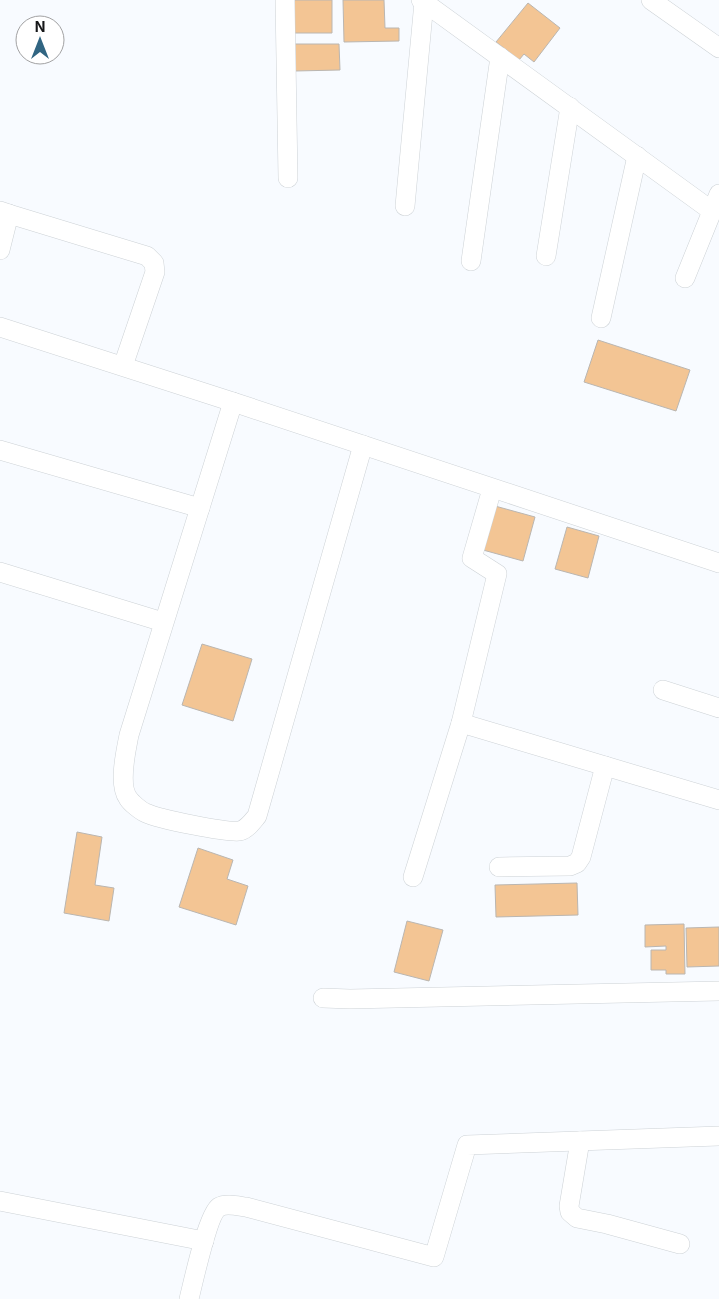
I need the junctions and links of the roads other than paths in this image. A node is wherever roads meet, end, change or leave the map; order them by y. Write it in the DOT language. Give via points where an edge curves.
graph roads {
  1 [pos="285,0"];
  2 [pos="651,0"];
  3 [pos="422,1"];
  4 [pos="719,48"];
  5 [pos="500,57"];
  6 [pos="570,108"];
  7 [pos="637,156"];
  8 [pos="288,178"];
  9 [pos="716,202"];
  10 [pos="405,206"];
  11 [pos="5,212"];
  12 [pos="0,250"];
  13 [pos="546,256"];
  14 [pos="471,261"];
  15 [pos="685,278"];
  16 [pos="601,318"];
  17 [pos="0,327"];
  18 [pos="123,366"];
  19 [pos="233,402"];
  20 [pos="363,445"];
  21 [pos="0,450"];
  22 [pos="492,489"];
  23 [pos="200,508"];
  24 [pos="719,563"];
  25 [pos="0,572"];
  26 [pos="163,622"];
  27 [pos="663,690"];
  28 [pos="719,708"];
  29 [pos="461,722"];
  30 [pos="605,766"];
  31 [pos="719,800"];
  32 [pos="499,867"];
  33 [pos="412,877"];
  34 [pos="719,991"];
  35 [pos="322,998"];
  36 [pos="719,1136"];
  37 [pos="580,1141"];
  38 [pos="0,1201"];
  39 [pos="204,1242"];
  40 [pos="680,1244"];
  41 [pos="189,1299"];
  1 -- 8 [label="street"];
  2 -- 4 [label="street"];
  3 -- 5 [label="street"];
  3 -- 10 [label="street"];
  5 -- 6 [label="street"];
  5 -- 14 [label="street"];
  6 -- 7 [label="street"];
  6 -- 13 [label="street"];
  7 -- 9 [label="street"];
  7 -- 16 [label="street"];
  9 -- 15 [label="street"];
  11 -- 12 [label="street"];
  11 -- 18 [label="street" via="147,256 154,263 155,272"];
  17 -- 18 [label="street"];
  18 -- 19 [label="street"];
  19 -- 20 [label="street"];
  19 -- 23 [label="street"];
  20 -- 22 [label="street"];
  20 -- 26 [label="street" via="257,816 249,826 239,831 208,828 145,813 128,798 123,779 124,760"];
  21 -- 23 [label="street"];
  22 -- 24 [label="street"];
  22 -- 29 [label="street" via="472,558 496,574"];
  23 -- 26 [label="street"];
  25 -- 26 [label="street"];
  27 -- 28 [label="street"];
  29 -- 30 [label="street"];
  29 -- 33 [label="street"];
  30 -- 31 [label="street"];
  30 -- 32 [label="street" via="577,864"];
  34 -- 35 [label="street"];
  36 -- 37 [label="street"];
  37 -- 39 [label="street" via="467,1144 434,1257 246,1207 223,1205 216,1208"];
  37 -- 40 [label="street" via="570,1212 577,1218"];
  38 -- 39 [label="street"];
  39 -- 41 [label="street"];
}
